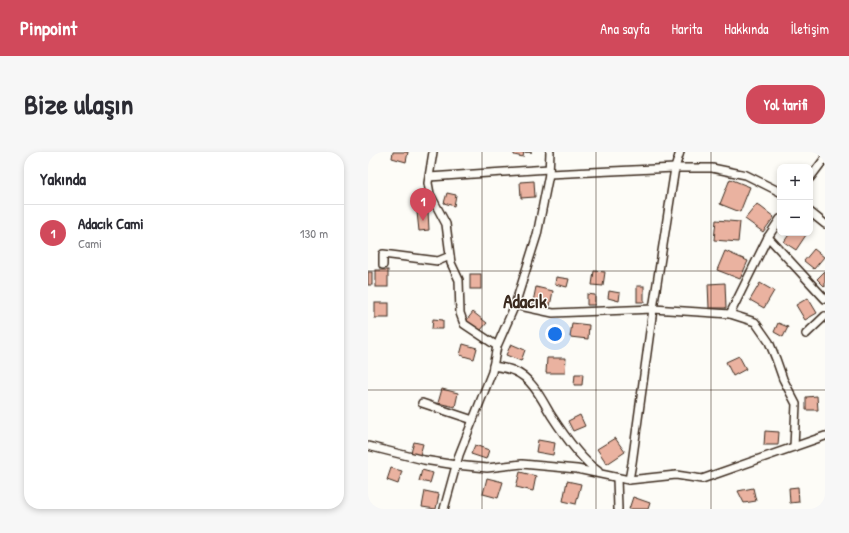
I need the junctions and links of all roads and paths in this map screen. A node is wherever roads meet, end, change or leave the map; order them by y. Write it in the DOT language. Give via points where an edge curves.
graph roads {
  1 [pos="433,152"];
  2 [pos="550,152"];
  3 [pos="680,152"];
  4 [pos="825,158"];
  5 [pos="675,168"];
  6 [pos="549,172"];
  7 [pos="813,174"];
  8 [pos="429,177"];
  9 [pos="777,190"];
  10 [pos="813,214"];
  11 [pos="777,224"];
  12 [pos="825,224"];
  13 [pos="768,237"];
  14 [pos="450,256"];
  15 [pos="383,264"];
  16 [pos="825,300"];
  17 [pos="515,305"];
  18 [pos="653,308"];
  19 [pos="730,314"];
  20 [pos="825,316"];
  21 [pos="806,334"];
  22 [pos="497,346"];
  23 [pos="493,366"];
  24 [pos="422,403"];
  25 [pos="473,420"];
  26 [pos="825,436"];
  27 [pos="368,446"];
  28 [pos="794,447"];
  29 [pos="456,465"];
  30 [pos="602,474"];
  31 [pos="617,478"];
  32 [pos="629,480"];
  33 [pos="444,509"];
  34 [pos="618,509"];
  1 -- 8 [label="street"];
  2 -- 6 [label="street"];
  3 -- 5 [label="street"];
  4 -- 7 [label="street"];
  5 -- 6 [label="street"];
  5 -- 9 [label="street" via="712,168 746,175"];
  5 -- 18 [label="street"];
  6 -- 8 [label="street"];
  6 -- 17 [label="street" via="537,236"];
  8 -- 14 [label="street" via="430,194 446,224"];
  10 -- 12 [label="street"];
  11 -- 13 [label="street"];
  13 -- 16 [label="street"];
  13 -- 19 [label="street"];
  14 -- 15 [label="street" via="438,261 383,254"];
  14 -- 22 [label="street" via="459,280 460,313 464,324"];
  17 -- 18 [label="street" via="553,313"];
  17 -- 22 [label="street"];
  18 -- 19 [label="street"];
  18 -- 32 [label="street"];
  19 -- 28 [label="street" via="755,322 769,342 782,379 796,404"];
  20 -- 21 [label="street"];
  22 -- 23 [label="street"];
  23 -- 25 [label="street"];
  23 -- 30 [label="street" via="515,371 533,385 569,440 590,466"];
  24 -- 25 [label="street"];
  25 -- 29 [label="street"];
  26 -- 28 [label="street"];
  27 -- 29 [label="street"];
  28 -- 32 [label="street" via="702,479 676,475"];
  29 -- 30 [label="street" via="487,468 522,464"];
  29 -- 33 [label="street"];
  30 -- 31 [label="street"];
  31 -- 32 [label="street"];
  31 -- 34 [label="street"];
}
